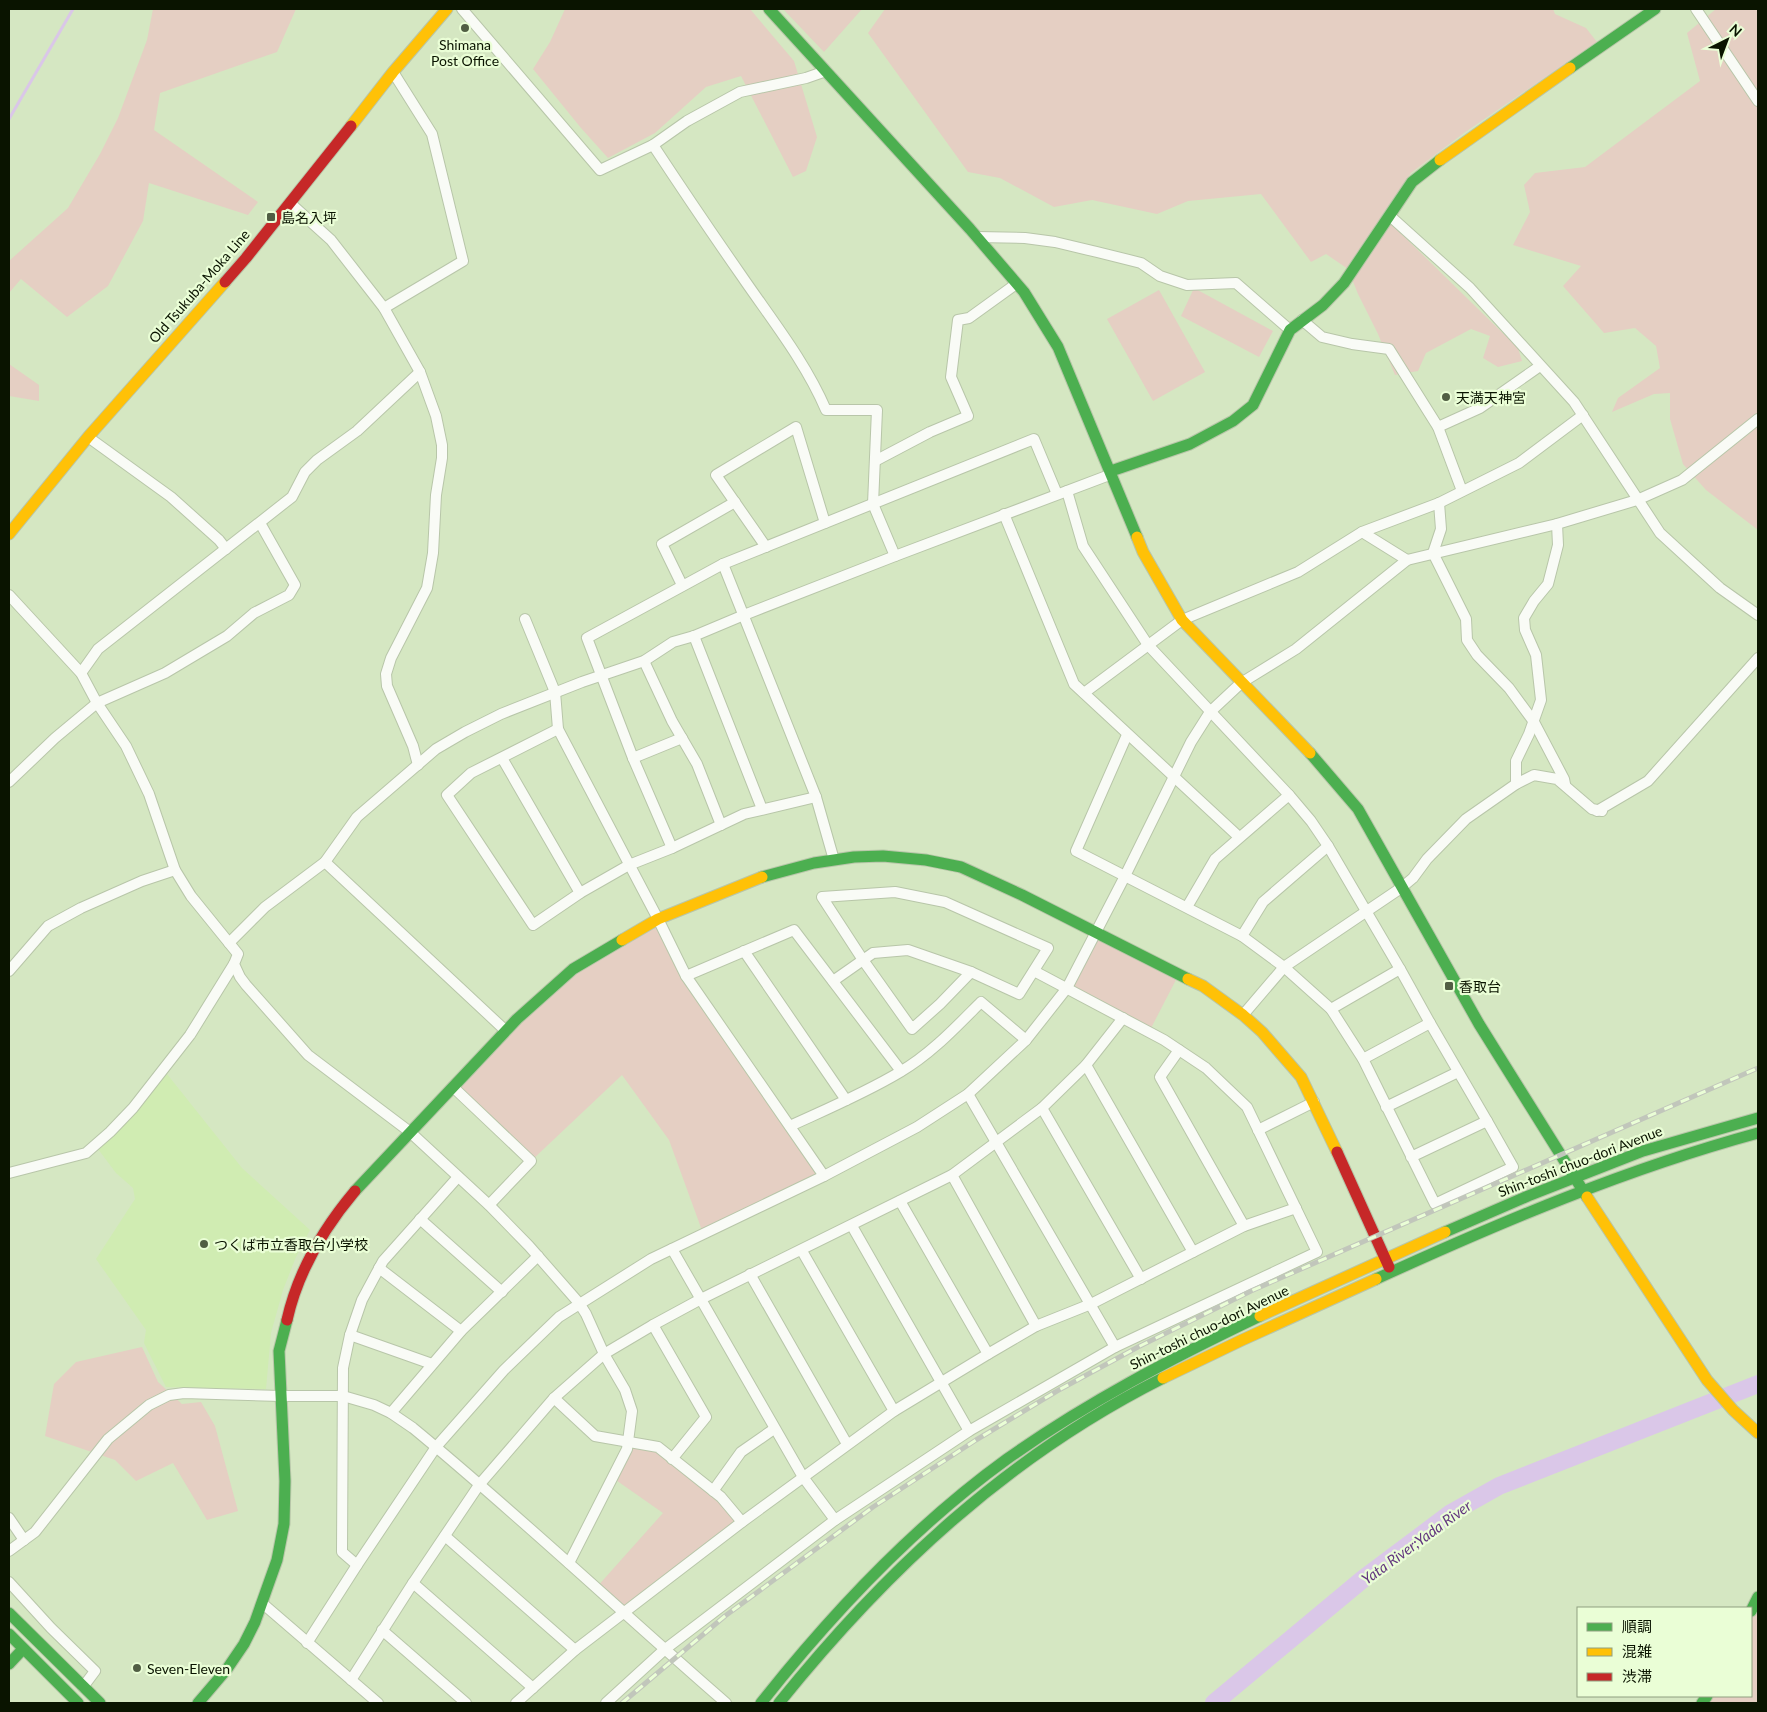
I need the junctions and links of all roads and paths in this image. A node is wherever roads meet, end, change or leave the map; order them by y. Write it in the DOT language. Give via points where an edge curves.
graph roads {
  1 [pos="446,9"];
  2 [pos="462,9"];
  3 [pos="769,9"];
  4 [pos="1655,9"];
  5 [pos="1696,9"];
  6 [pos="826,71"];
  7 [pos="393,72"];
  8 [pos="1758,101"];
  9 [pos="653,145"];
  10 [pos="290,203"];
  11 [pos="1390,216"];
  12 [pos="977,237"];
  13 [pos="1016,284"];
  14 [pos="384,308"];
  15 [pos="1302,320"];
  16 [pos="1290,330"];
  17 [pos="1540,366"];
  18 [pos="420,372"];
  19 [pos="1583,415"];
  20 [pos="1758,419"];
  21 [pos="1438,427"];
  22 [pos="88,437"];
  23 [pos="875,461"];
  24 [pos="1112,473"];
  25 [pos="1462,491"];
  26 [pos="1062,493"];
  27 [pos="1638,500"];
  28 [pos="735,502"];
  29 [pos="1439,503"];
  30 [pos="873,504"];
  31 [pos="1004,514"];
  32 [pos="260,523"];
  33 [pos="825,523"];
  34 [pos="1557,524"];
  35 [pos="1362,532"];
  36 [pos="9,534"];
  37 [pos="766,547"];
  38 [pos="226,549"];
  39 [pos="1433,553"];
  40 [pos="895,556"];
  41 [pos="1407,560"];
  42 [pos="722,564"];
  43 [pos="682,585"];
  44 [pos="9,595"];
  45 [pos="744,615"];
  46 [pos="1758,615"];
  47 [pos="524,619"];
  48 [pos="1182,620"];
  49 [pos="694,636"];
  50 [pos="1148,645"];
  51 [pos="1758,658"];
  52 [pos="644,661"];
  53 [pos="81,673"];
  54 [pos="602,676"];
  55 [pos="1241,683"];
  56 [pos="555,692"];
  57 [pos="1084,693"];
  58 [pos="97,703"];
  59 [pos="1210,712"];
  60 [pos="1534,722"];
  61 [pos="558,729"];
  62 [pos="1127,734"];
  63 [pos="682,738"];
  64 [pos="502,758"];
  65 [pos="633,758"];
  66 [pos="418,765"];
  67 [pos="1173,776"];
  68 [pos="9,782"];
  69 [pos="1516,784"];
  70 [pos="1565,785"];
  71 [pos="1289,796"];
  72 [pos="816,797"];
  73 [pos="762,809"];
  74 [pos="721,825"];
  75 [pos="1240,837"];
  76 [pos="1328,846"];
  77 [pos="672,848"];
  78 [pos="834,860"];
  79 [pos="325,862"];
  80 [pos="628,866"];
  81 [pos="175,870"];
  82 [pos="1125,876"];
  83 [pos="1401,888"];
  84 [pos="580,893"];
  85 [pos="1187,907"];
  86 [pos="1365,912"];
  87 [pos="658,919"];
  88 [pos="1096,931"];
  89 [pos="1242,936"];
  90 [pos="229,943"];
  91 [pos="744,951"];
  92 [pos="863,960"];
  93 [pos="234,964"];
  94 [pos="1284,967"];
  95 [pos="1400,969"];
  96 [pos="9,971"];
  97 [pos="1034,971"];
  98 [pos="971,972"];
  99 [pos="686,976"];
  100 [pos="833,981"];
  101 [pos="1067,988"];
  102 [pos="1331,1010"];
  103 [pos="1243,1015"];
  104 [pos="1123,1018"];
  105 [pos="1430,1023"];
  106 [pos="506,1032"];
  107 [pos="1026,1040"];
  108 [pos="1179,1050"];
  109 [pos="1363,1059"];
  110 [pos="1086,1065"];
  111 [pos="901,1071"];
  112 [pos="1458,1072"];
  113 [pos="453,1087"];
  114 [pos="968,1094"];
  115 [pos="846,1100"];
  116 [pos="1314,1102"];
  117 [pos="1386,1107"];
  118 [pos="1042,1108"];
  119 [pos="1758,1118"];
  120 [pos="1487,1120"];
  121 [pos="790,1126"];
  122 [pos="1258,1130"];
  123 [pos="410,1132"];
  124 [pos="1758,1133"];
  125 [pos="997,1142"];
  126 [pos="1411,1157"];
  127 [pos="9,1173"];
  128 [pos="824,1176"];
  129 [pos="952,1176"];
  130 [pos="458,1177"];
  131 [pos="1574,1177"];
  132 [pos="1582,1190"];
  133 [pos="900,1201"];
  134 [pos="488,1205"];
  135 [pos="1296,1208"];
  136 [pos="420,1219"];
  137 [pos="852,1226"];
  138 [pos="1244,1226"];
  139 [pos="672,1249"];
  140 [pos="802,1250"];
  141 [pos="1193,1252"];
  142 [pos="538,1256"];
  143 [pos="1385,1259"];
  144 [pos="379,1268"];
  145 [pos="1391,1273"];
  146 [pos="750,1274"];
  147 [pos="1141,1279"];
  148 [pos="502,1292"];
  149 [pos="701,1299"];
  150 [pos="579,1303"];
  151 [pos="1091,1304"];
  152 [pos="652,1325"];
  153 [pos="1036,1326"];
  154 [pos="461,1331"];
  155 [pos="350,1335"];
  156 [pos="1115,1347"];
  157 [pos="604,1354"];
  158 [pos="988,1354"];
  159 [pos="432,1364"];
  160 [pos="940,1383"];
  161 [pos="280,1396"];
  162 [pos="342,1396"];
  163 [pos="554,1398"];
  164 [pos="894,1411"];
  165 [pos="391,1413"];
  166 [pos="774,1429"];
  167 [pos="969,1432"];
  168 [pos="1758,1433"];
  169 [pos="629,1441"];
  170 [pos="847,1444"];
  171 [pos="436,1447"];
  172 [pos="672,1459"];
  173 [pos="803,1477"];
  174 [pos="479,1485"];
  175 [pos="713,1491"];
  176 [pos="9,1518"];
  177 [pos="835,1520"];
  178 [pos="742,1522"];
  179 [pos="445,1536"];
  180 [pos="24,1540"];
  181 [pos="9,1551"];
  182 [pos="569,1563"];
  183 [pos="356,1564"];
  184 [pos="9,1582"];
  185 [pos="413,1582"];
  186 [pos="1758,1596"];
  187 [pos="262,1603"];
  188 [pos="1752,1609"];
  189 [pos="9,1613"];
  190 [pos="624,1613"];
  191 [pos="382,1630"];
  192 [pos="9,1634"];
  193 [pos="307,1642"];
  194 [pos="23,1649"];
  195 [pos="575,1650"];
  196 [pos="664,1650"];
  197 [pos="9,1664"];
  198 [pos="351,1680"];
  199 [pos="83,1687"];
  200 [pos="533,1688"];
  201 [pos="78,1703"];
  202 [pos="100,1703"];
  203 [pos="198,1703"];
  204 [pos="378,1703"];
  205 [pos="466,1703"];
  206 [pos="516,1703"];
  207 [pos="606,1703"];
  208 [pos="726,1703"];
  209 [pos="761,1703"];
  210 [pos="779,1703"];
  1 -- 7 [label="street, Old Tsukuba-Moka Line"];
  2 -- 9 [label="street" via="600,170"];
  3 -- 6 [label="street"];
  4 -- 11 [label="street" via="1433,165 1412,182"];
  5 -- 8 [label="street"];
  6 -- 9 [label="street" via="740,92 687,121"];
  6 -- 12 [label="street"];
  7 -- 10 [label="street, Old Tsukuba-Moka Line"];
  7 -- 14 [label="street" via="432,134 464,261"];
  9 -- 23 [label="street" via="784,336 816,386 826,410 877,410"];
  10 -- 14 [label="street" via="331,240"];
  10 -- 22 [label="street, Old Tsukuba-Moka Line"];
  11 -- 15 [label="street" via="1344,284"];
  11 -- 17 [label="street" via="1470,288"];
  12 -- 13 [label="street"];
  12 -- 16 [label="street" via="1055,242 1141,263 1160,276 1187,285 1236,283"];
  13 -- 23 [label="street" via="969,318 958,320 951,377 968,416"];
  13 -- 24 [label="street" via="1058,347"];
  14 -- 18 [label="street"];
  15 -- 16 [label="street"];
  15 -- 21 [label="street" via="1322,337 1389,349"];
  16 -- 24 [label="street" via="1253,405 1233,421 1190,444"];
  17 -- 19 [label="street"];
  17 -- 21 [label="street" via="1480,408"];
  18 -- 32 [label="street" via="357,431 317,460 305,472 292,497"];
  18 -- 66 [label="street" via="436,416 442,445 432,553 427,588 386,674 387,686"];
  19 -- 25 [label="street" via="1519,463"];
  19 -- 27 [label="street"];
  20 -- 27 [label="street" via="1682,480"];
  21 -- 25 [label="street"];
  22 -- 36 [label="street, Old Tsukuba-Moka Line"];
  22 -- 38 [label="street" via="170,497 220,540"];
  23 -- 30 [label="street"];
  24 -- 26 [label="street"];
  24 -- 48 [label="street" via="1143,552"];
  25 -- 29 [label="street"];
  26 -- 30 [label="street" via="1034,439"];
  26 -- 31 [label="street"];
  26 -- 50 [label="street" via="1083,546"];
  27 -- 34 [label="street"];
  27 -- 46 [label="street" via="1660,533 1720,588"];
  28 -- 33 [label="street" via="716,475 796,427"];
  28 -- 37 [label="street"];
  28 -- 43 [label="street" via="662,544"];
  29 -- 35 [label="street"];
  29 -- 39 [label="street" via="1441,529"];
  30 -- 33 [label="street"];
  30 -- 40 [label="street"];
  31 -- 40 [label="street"];
  31 -- 57 [label="street" via="1074,684"];
  32 -- 38 [label="street"];
  32 -- 58 [label="street" via="295,585 290,595 254,613 227,636 165,673"];
  33 -- 37 [label="street"];
  34 -- 39 [label="street"];
  34 -- 60 [label="street" via="1558,545 1548,584 1524,618 1525,630 1536,654 1541,700"];
  35 -- 41 [label="street"];
  35 -- 48 [label="street" via="1298,572"];
  37 -- 42 [label="street"];
  38 -- 53 [label="street" via="98,649"];
  39 -- 41 [label="street"];
  39 -- 60 [label="street" via="1466,619 1467,640"];
  40 -- 45 [label="street"];
  41 -- 55 [label="street" via="1296,649"];
  42 -- 43 [label="street"];
  42 -- 45 [label="street"];
  43 -- 54 [label="street" via="587,638"];
  44 -- 53 [label="street"];
  45 -- 49 [label="street"];
  45 -- 72 [label="street"];
  47 -- 56 [label="street"];
  48 -- 50 [label="street"];
  48 -- 55 [label="street"];
  49 -- 52 [label="street" via="674,642"];
  49 -- 73 [label="street"];
  50 -- 57 [label="street"];
  50 -- 59 [label="street"];
  51 -- 70 [label="street" via="1648,781 1599,811 1592,809"];
  52 -- 54 [label="street"];
  52 -- 63 [label="street"];
  53 -- 58 [label="street"];
  54 -- 56 [label="street"];
  54 -- 65 [label="street"];
  55 -- 59 [label="street"];
  55 -- 83 [label="street" via="1321,765 1358,809"];
  56 -- 61 [label="street"];
  56 -- 66 [label="street" via="464,732 436,749"];
  57 -- 62 [label="street"];
  58 -- 68 [label="street"];
  58 -- 81 [label="street" via="126,746 149,794"];
  59 -- 67 [label="street"];
  59 -- 71 [label="street"];
  60 -- 69 [label="street" via="1516,762"];
  60 -- 70 [label="street"];
  61 -- 64 [label="street"];
  61 -- 80 [label="street"];
  62 -- 67 [label="street"];
  62 -- 82 [label="street" via="1076,851"];
  63 -- 65 [label="street"];
  63 -- 74 [label="street" via="697,764"];
  64 -- 84 [label="street"];
  64 -- 84 [label="street" via="471,773 447,795 533,925"];
  65 -- 77 [label="street"];
  66 -- 79 [label="street" via="357,818"];
  67 -- 75 [label="street"];
  67 -- 82 [label="street"];
  69 -- 70 [label="street" via="1534,775 1557,779"];
  69 -- 83 [label="street" via="1466,819"];
  71 -- 75 [label="street"];
  71 -- 76 [label="street"];
  72 -- 73 [label="street"];
  72 -- 78 [label="street"];
  73 -- 74 [label="street"];
  74 -- 77 [label="street"];
  75 -- 85 [label="street" via="1214,859"];
  76 -- 86 [label="street"];
  76 -- 89 [label="street" via="1264,902"];
  77 -- 80 [label="street"];
  78 -- 87 [label="street" via="770,874"];
  78 -- 88 [label="street" via="883,856 926,860 961,868"];
  79 -- 90 [label="street" via="264,907"];
  79 -- 106 [label="street"];
  80 -- 84 [label="street"];
  80 -- 87 [label="street"];
  81 -- 90 [label="street" via="191,896"];
  81 -- 96 [label="street" via="142,881 48,926"];
  82 -- 85 [label="street"];
  82 -- 88 [label="street"];
  83 -- 86 [label="street"];
  83 -- 131 [label="street" via="1479,1024"];
  85 -- 89 [label="street"];
  86 -- 94 [label="street"];
  86 -- 95 [label="street"];
  87 -- 99 [label="street"];
  87 -- 106 [label="street" via="573,969"];
  88 -- 101 [label="street"];
  88 -- 103 [label="street" via="1203,986"];
  89 -- 94 [label="street"];
  90 -- 93 [label="street" via="238,954"];
  91 -- 99 [label="street"];
  91 -- 100 [label="street" via="794,930"];
  91 -- 115 [label="street"];
  92 -- 97 [label="street" via="822,897 895,892 945,902 1048,948"];
  92 -- 98 [label="street" via="873,953 908,950"];
  92 -- 98 [label="street" via="912,1029"];
  92 -- 100 [label="street"];
  93 -- 123 [label="street" via="246,985 308,1055"];
  93 -- 127 [label="street" via="190,1035 110,1132 86,1153"];
  94 -- 102 [label="street"];
  94 -- 103 [label="street"];
  95 -- 102 [label="street"];
  95 -- 105 [label="street"];
  97 -- 98 [label="street" via="1019,994"];
  97 -- 101 [label="street"];
  99 -- 121 [label="street"];
  100 -- 111 [label="street"];
  101 -- 104 [label="street"];
  101 -- 107 [label="street"];
  102 -- 109 [label="street"];
  103 -- 116 [label="street" via="1301,1077"];
  104 -- 108 [label="street"];
  104 -- 110 [label="street"];
  105 -- 109 [label="street"];
  105 -- 112 [label="street"];
  106 -- 113 [label="street"];
  107 -- 111 [label="street" via="981,1002 940,1042"];
  107 -- 114 [label="street"];
  108 -- 122 [label="street" via="1206,1068 1247,1107"];
  108 -- 138 [label="street" via="1160,1077"];
  109 -- 117 [label="street"];
  110 -- 118 [label="street"];
  110 -- 141 [label="street"];
  111 -- 115 [label="street"];
  112 -- 117 [label="street"];
  112 -- 120 [label="street"];
  113 -- 123 [label="street"];
  113 -- 134 [label="street" via="531,1161"];
  114 -- 125 [label="street"];
  114 -- 128 [label="street" via="917,1127"];
  115 -- 121 [label="street"];
  116 -- 122 [label="street"];
  116 -- 143 [label="street"];
  117 -- 126 [label="street"];
  118 -- 125 [label="street"];
  118 -- 147 [label="street"];
  119 -- 131 [label="street, Shin-toshi chuo-dori Avenue" via="1654,1147"];
  120 -- 126 [label="street"];
  120 -- 126 [label="street" via="1512,1168 1435,1204"];
  121 -- 128 [label="street"];
  122 -- 135 [label="street"];
  123 -- 130 [label="street"];
  123 -- 161 [label="street" via="336,1214 306,1263 279,1350"];
  124 -- 132 [label="street, Shin-toshi chuo-dori Avenue"];
  125 -- 129 [label="street"];
  125 -- 151 [label="street"];
  128 -- 139 [label="street"];
  129 -- 133 [label="street"];
  129 -- 153 [label="street"];
  130 -- 134 [label="street"];
  130 -- 136 [label="street"];
  131 -- 132 [label="street"];
  131 -- 143 [label="street, Shin-toshi chuo-dori Avenue"];
  132 -- 145 [label="street, Shin-toshi chuo-dori Avenue"];
  132 -- 168 [label="street" via="1707,1380"];
  133 -- 137 [label="street"];
  133 -- 158 [label="street"];
  134 -- 142 [label="street"];
  135 -- 138 [label="street"];
  135 -- 156 [label="street" via="1317,1252"];
  136 -- 144 [label="street"];
  136 -- 148 [label="street"];
  137 -- 140 [label="street"];
  137 -- 160 [label="street"];
  138 -- 141 [label="street"];
  139 -- 149 [label="street"];
  139 -- 150 [label="street"];
  140 -- 146 [label="street"];
  140 -- 164 [label="street"];
  141 -- 147 [label="street"];
  142 -- 148 [label="street"];
  142 -- 150 [label="street"];
  143 -- 145 [label="street"];
  143 -- 209 [label="street, Shin-toshi chuo-dori Avenue" via="1194,1348 1046,1433 970,1489 875,1573 815,1636"];
  144 -- 154 [label="street"];
  144 -- 155 [label="street" via="362,1300"];
  145 -- 210 [label="street, Shin-toshi chuo-dori Avenue" via="1205,1357 1110,1406 1054,1442 921,1548 852,1618"];
  146 -- 149 [label="street"];
  146 -- 170 [label="street"];
  147 -- 151 [label="street"];
  148 -- 154 [label="street"];
  149 -- 152 [label="street"];
  149 -- 166 [label="street"];
  150 -- 157 [label="street"];
  150 -- 171 [label="street" via="559,1316 504,1370"];
  151 -- 153 [label="street"];
  151 -- 156 [label="street"];
  152 -- 157 [label="street"];
  152 -- 172 [label="street" via="706,1417"];
  153 -- 158 [label="street"];
  154 -- 159 [label="street"];
  155 -- 159 [label="street"];
  155 -- 162 [label="street" via="343,1368"];
  156 -- 167 [label="street"];
  157 -- 163 [label="street"];
  157 -- 169 [label="street" via="625,1390 632,1411"];
  158 -- 160 [label="street"];
  159 -- 165 [label="street"];
  160 -- 164 [label="street"];
  160 -- 167 [label="street"];
  161 -- 162 [label="street"];
  161 -- 180 [label="street" via="184,1393 169,1395 149,1405 108,1439 35,1532"];
  161 -- 187 [label="street" via="284,1524 277,1560"];
  162 -- 165 [label="street"];
  162 -- 183 [label="street" via="342,1552"];
  163 -- 169 [label="street" via="595,1436"];
  163 -- 174 [label="street"];
  164 -- 170 [label="street"];
  165 -- 171 [label="street"];
  166 -- 173 [label="street"];
  166 -- 175 [label="street" via="741,1452"];
  167 -- 177 [label="street"];
  169 -- 172 [label="street" via="658,1447"];
  169 -- 182 [label="street" via="628,1449"];
  170 -- 173 [label="street"];
  171 -- 174 [label="street"];
  171 -- 183 [label="street"];
  172 -- 175 [label="street"];
  173 -- 177 [label="street"];
  173 -- 178 [label="street"];
  174 -- 179 [label="street"];
  174 -- 182 [label="street"];
  175 -- 178 [label="street"];
  176 -- 180 [label="street"];
  177 -- 196 [label="street"];
  178 -- 190 [label="street"];
  179 -- 185 [label="street"];
  179 -- 195 [label="street"];
  180 -- 181 [label="street"];
  182 -- 190 [label="street"];
  183 -- 193 [label="street"];
  184 -- 199 [label="street" via="95,1671"];
  185 -- 191 [label="street"];
  185 -- 200 [label="street"];
  186 -- 188 [label="street"];
  187 -- 193 [label="street"];
  187 -- 203 [label="street" via="237,1656"];
  189 -- 199 [label="street"];
  190 -- 195 [label="street"];
  190 -- 196 [label="street"];
  191 -- 198 [label="street"];
  191 -- 205 [label="street"];
  192 -- 194 [label="street"];
  193 -- 198 [label="street"];
  194 -- 197 [label="street"];
  194 -- 201 [label="street"];
  195 -- 200 [label="street"];
  196 -- 207 [label="street"];
  196 -- 208 [label="street"];
  198 -- 204 [label="street"];
  199 -- 202 [label="street"];
  200 -- 206 [label="street"];
}
